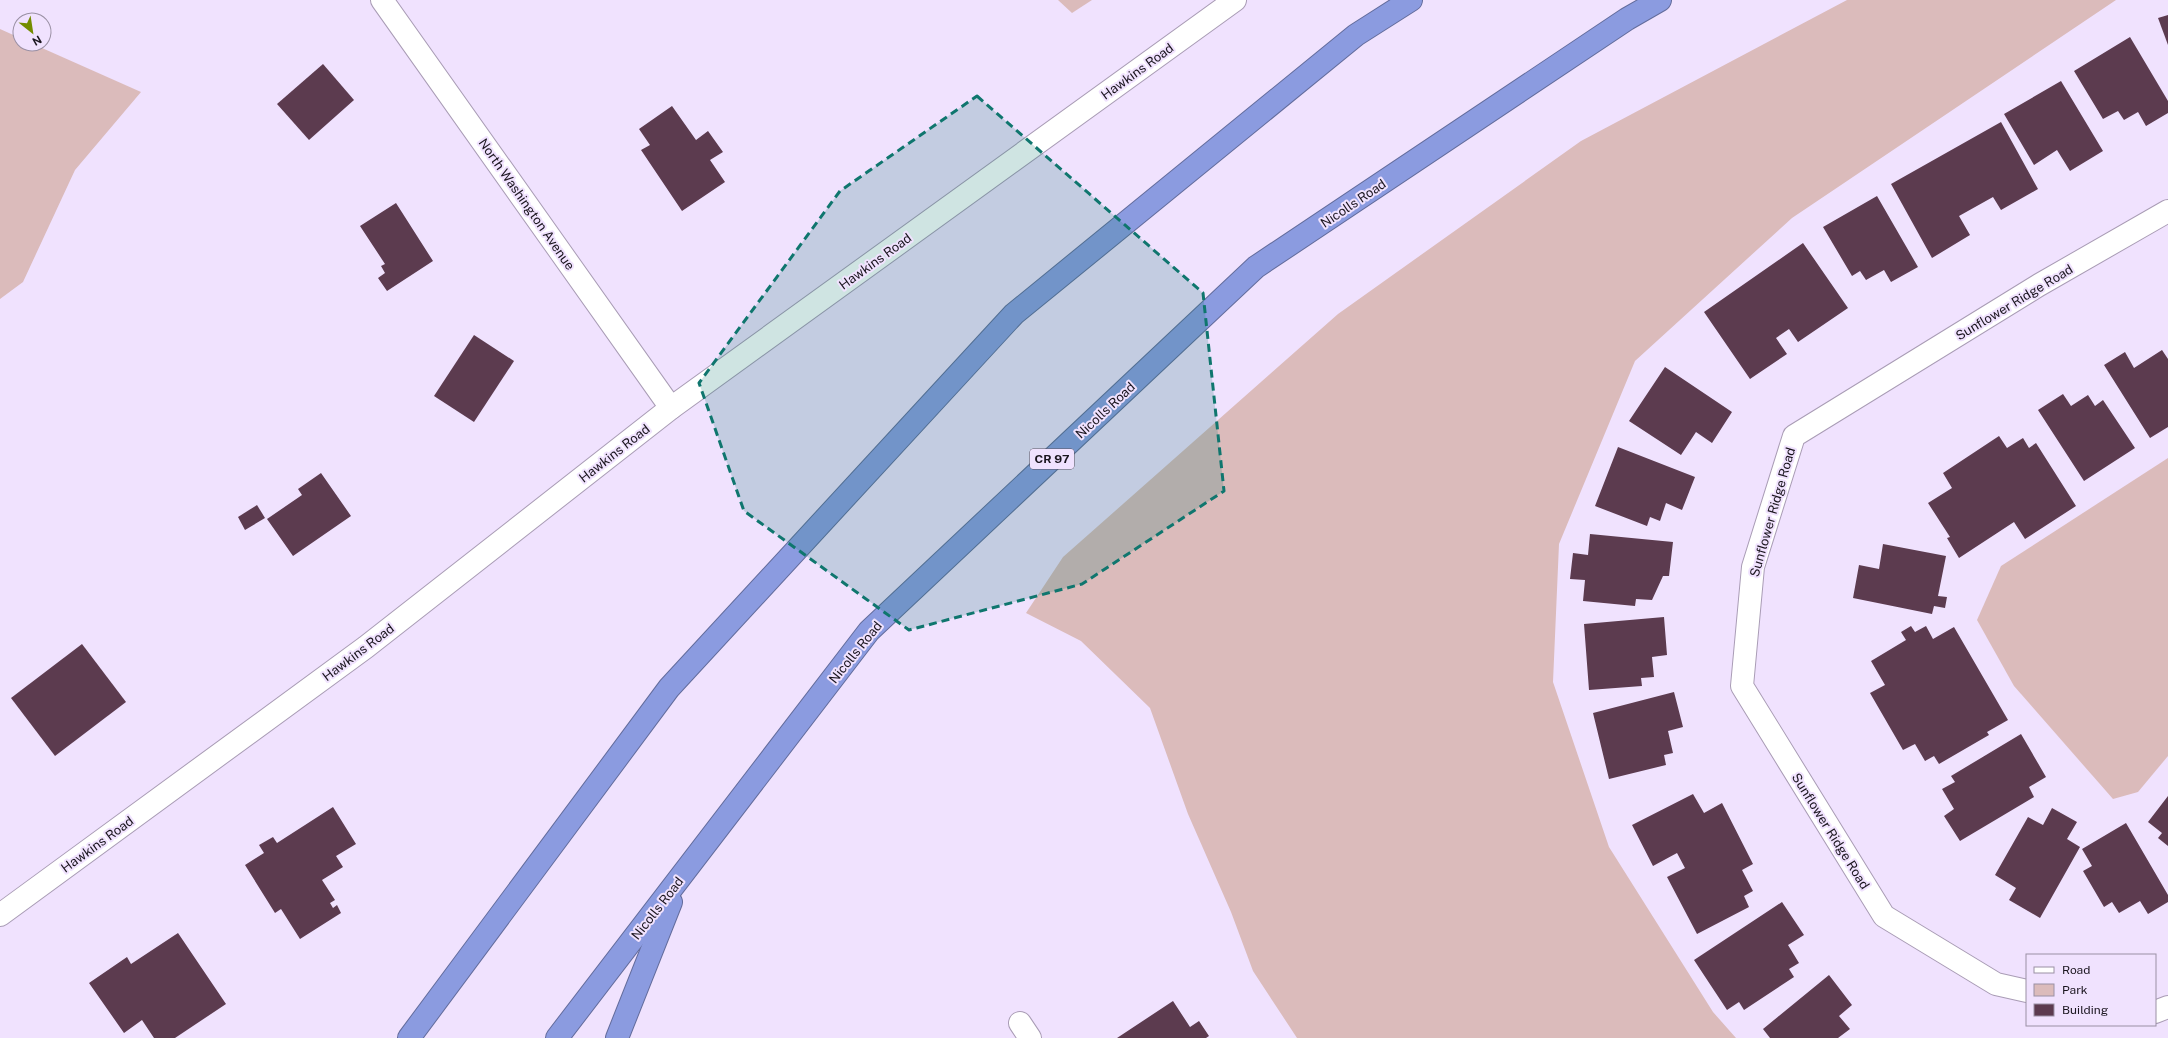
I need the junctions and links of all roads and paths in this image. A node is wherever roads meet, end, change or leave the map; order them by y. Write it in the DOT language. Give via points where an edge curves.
graph roads {
  1 [pos="382,0"];
  2 [pos="1235,0"];
  3 [pos="1411,0"];
  4 [pos="1660,0"];
  5 [pos="2168,211"];
  6 [pos="671,408"];
  7 [pos="681,876"];
  8 [pos="0,915"];
  9 [pos="2026,991"];
  10 [pos="2168,1007"];
  11 [pos="2156,1012"];
  12 [pos="409,1038"];
  13 [pos="557,1038"];
  14 [pos="617,1038"];
  1 -- 6 [label="street, North Washington Avenue"];
  2 -- 6 [label="street, Hawkins Road"];
  3 -- 12 [label="highway" via="1356,35 1014,314 669,688"];
  4 -- 7 [label="highway, Nicolls Road / CR 97" via="1627,19 1256,267 869,631"];
  5 -- 9 [label="street, Sunflower Ridge Road" via="2039,286 1794,436 1753,567 1742,686 1884,916 1996,984"];
  6 -- 8 [label="street, Hawkins Road" via="366,647"];
  7 -- 13 [label="highway, Nicolls Road / CR 97"];
  7 -- 14 [label="highway"];
  10 -- 11 [label="street"];
}
